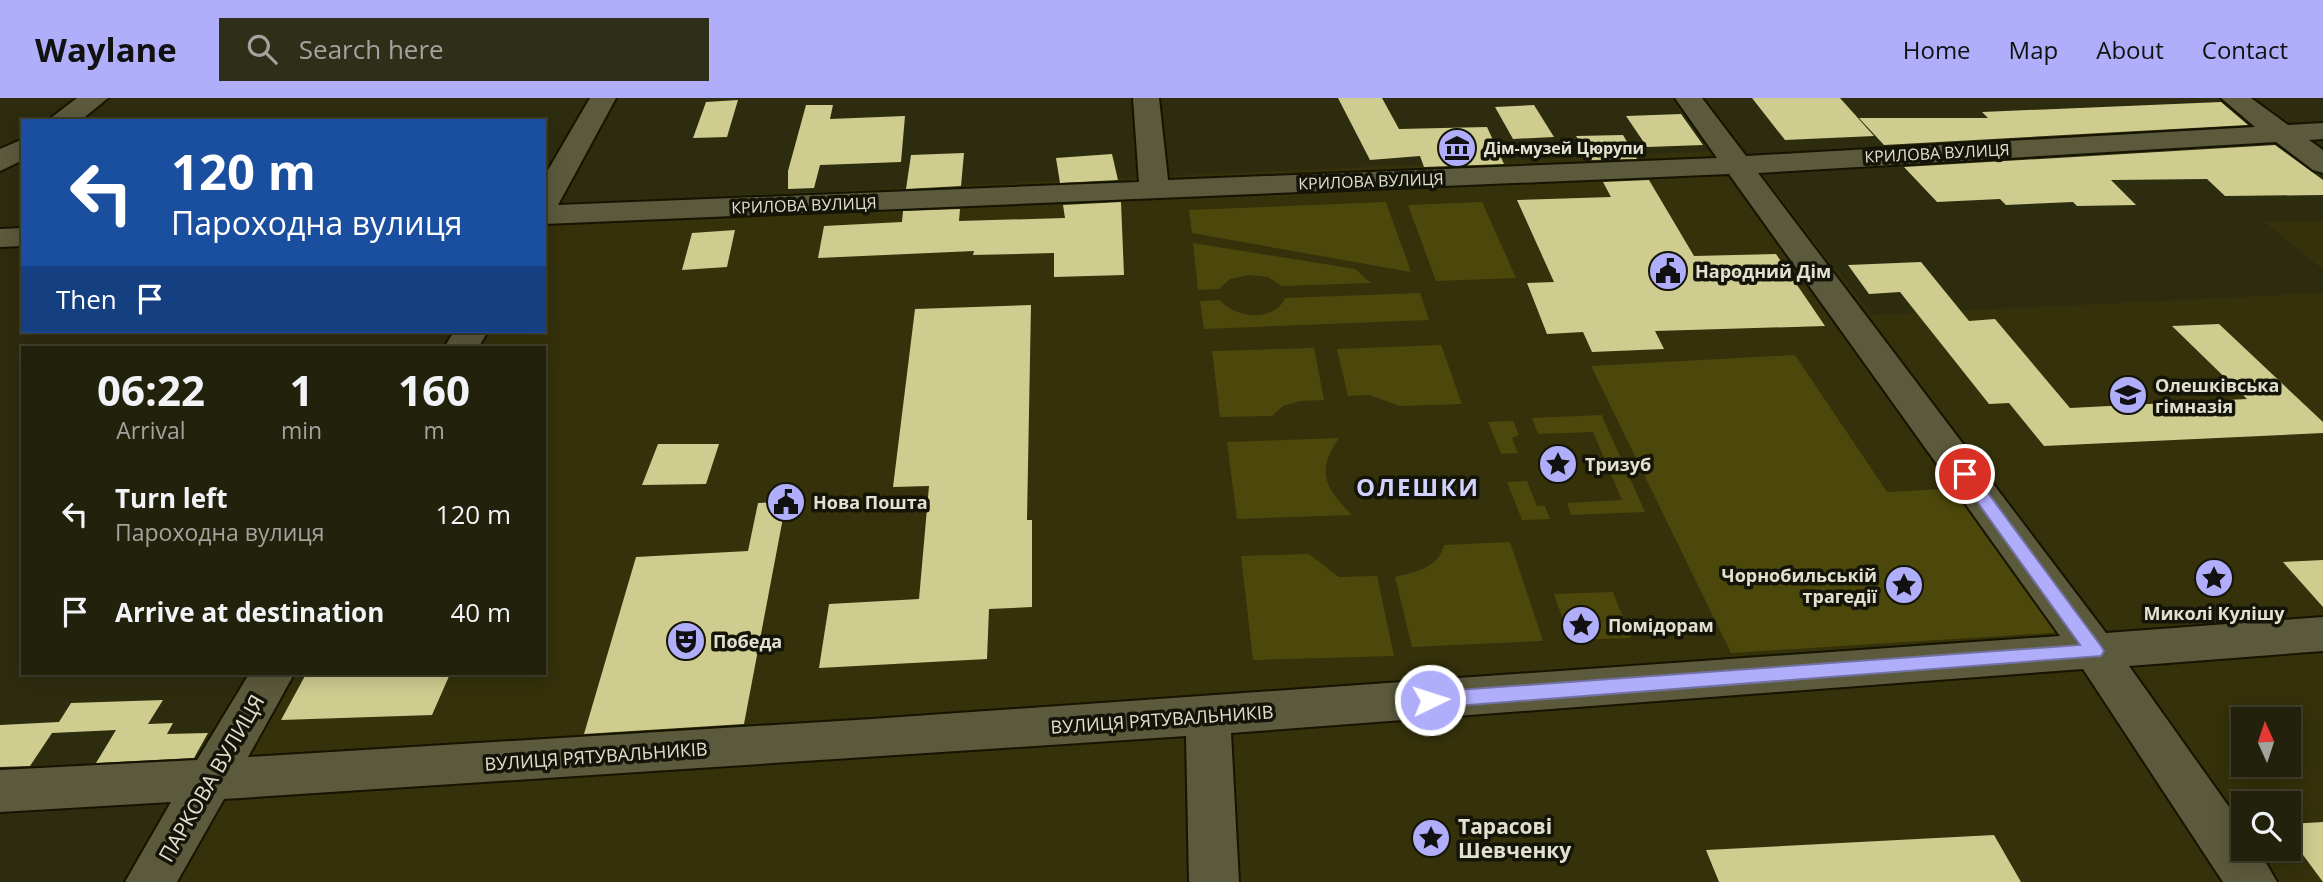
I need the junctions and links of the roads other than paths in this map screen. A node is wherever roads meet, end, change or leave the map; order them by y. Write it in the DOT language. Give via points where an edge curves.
graph roads {
  1 [pos="95,98"];
  2 [pos="603,98"];
  3 [pos="1146,98"];
  4 [pos="1688,98"];
  5 [pos="2234,98"];
  6 [pos="64,119"];
  7 [pos="2323,131"];
  8 [pos="2282,134"];
  9 [pos="21,148"];
  10 [pos="0,162"];
  11 [pos="2323,164"];
  12 [pos="1739,165"];
  13 [pos="1154,190"];
  14 [pos="546,200"];
  15 [pos="546,215"];
  16 [pos="21,237"];
  17 [pos="0,239"];
  18 [pos="2323,634"];
  19 [pos="2095,651"];
  20 [pos="271,675"];
  21 [pos="1208,716"];
  22 [pos="210,780"];
  23 [pos="0,791"];
  24 [pos="150,882"];
  25 [pos="1214,882"];
  26 [pos="2252,882"];
  1 -- 6 [label="street"];
  2 -- 14 [label="street"];
  3 -- 13 [label="street"];
  4 -- 12 [label="street"];
  5 -- 8 [label="street"];
  7 -- 8 [label="street, КРИЛОВА ВУЛИЦЯ"];
  8 -- 11 [label="street"];
  8 -- 12 [label="street, КРИЛОВА ВУЛИЦЯ"];
  9 -- 10 [label="street"];
  12 -- 13 [label="street, КРИЛОВА ВУЛИЦЯ"];
  12 -- 19 [label="street"];
  13 -- 15 [label="street, КРИЛОВА ВУЛИЦЯ"];
  16 -- 17 [label="street"];
  18 -- 19 [label="street, ВУЛИЦЯ РЯТУВАЛЬНИКІВ"];
  19 -- 21 [label="street, ВУЛИЦЯ РЯТУВАЛЬНИКІВ"];
  19 -- 26 [label="street"];
  20 -- 22 [label="street, ПАРКОВА ВУЛИЦЯ"];
  21 -- 22 [label="street, ВУЛИЦЯ РЯТУВАЛЬНИКІВ"];
  21 -- 25 [label="street"];
  22 -- 23 [label="street, ВУЛИЦЯ РЯТУВАЛЬНИКІВ"];
  22 -- 24 [label="street, ПАРКОВА ВУЛИЦЯ"];
}
